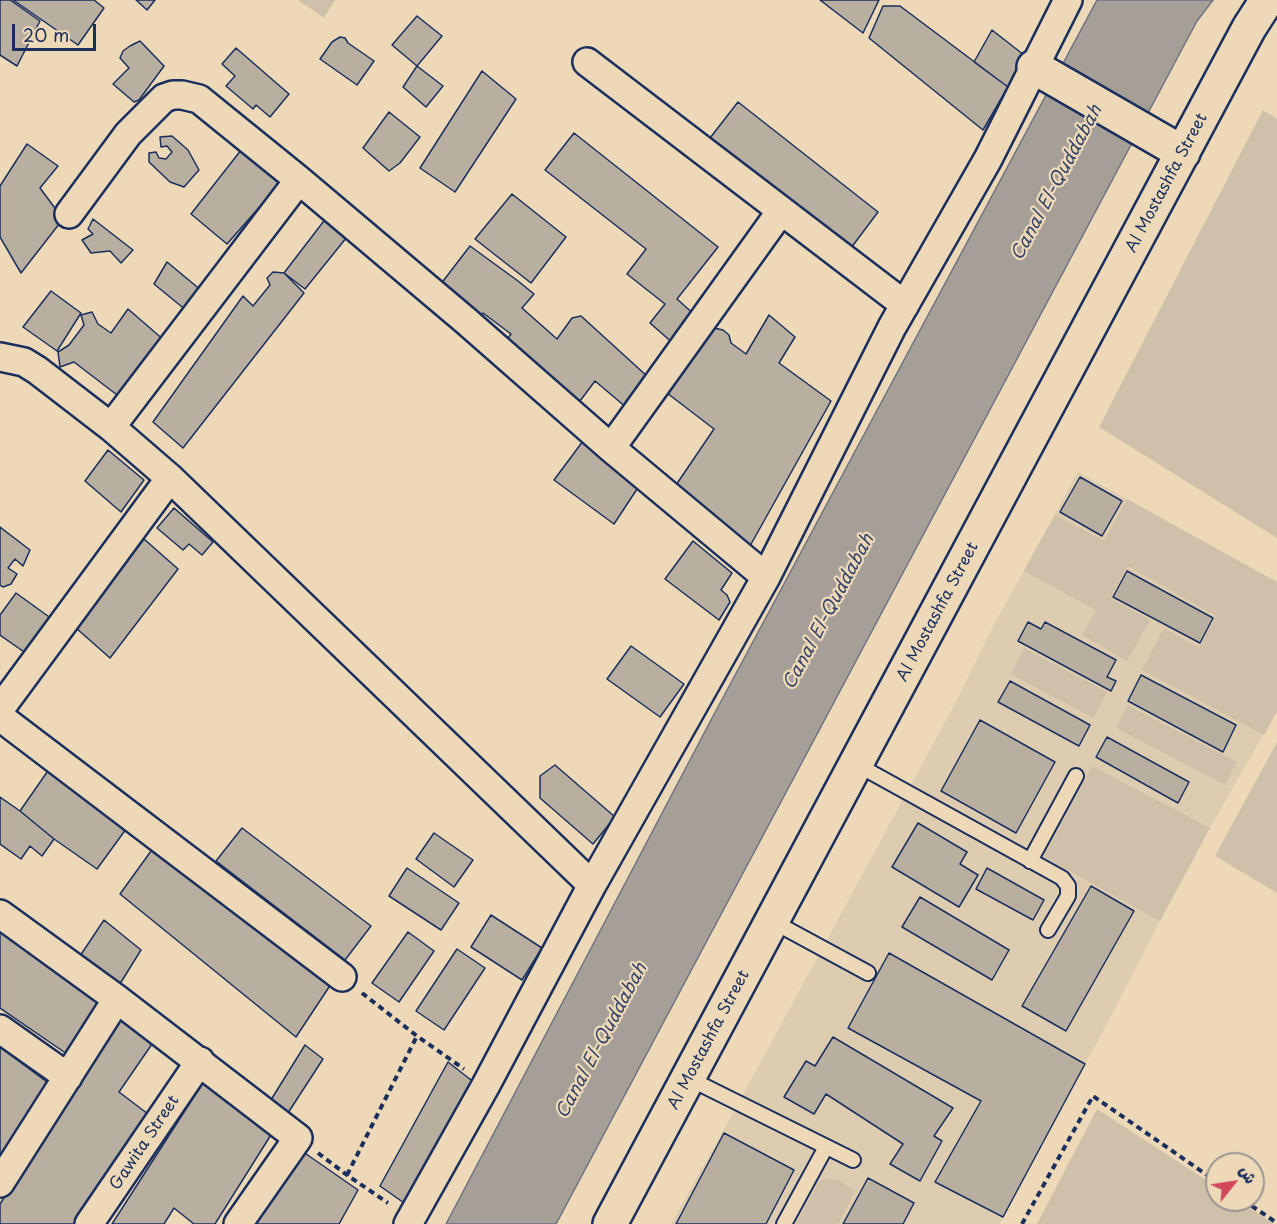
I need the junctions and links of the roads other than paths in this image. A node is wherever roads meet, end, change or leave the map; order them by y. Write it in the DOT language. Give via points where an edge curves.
graph roads {
  1 [pos="1068,0"];
  2 [pos="1267,0"];
  3 [pos="587,62"];
  4 [pos="1041,71"];
  5 [pos="1170,145"];
  6 [pos="299,180"];
  7 [pos="781,211"];
  8 [pos="69,214"];
  9 [pos="905,305"];
  10 [pos="0,357"];
  11 [pos="111,428"];
  12 [pos="611,448"];
  13 [pos="170,478"];
  14 [pos="766,577"];
  15 [pos="0,709"];
  16 [pos="0,717"];
  17 [pos="856,764"];
  18 [pos="1077,776"];
  19 [pos="1030,861"];
  20 [pos="592,885"];
  21 [pos="0,914"];
  22 [pos="772,921"];
  23 [pos="1048,930"];
  24 [pos="868,974"];
  25 [pos="342,977"];
  26 [pos="117,999"];
  27 [pos="0,1029"];
  28 [pos="200,1061"];
  29 [pos="68,1077"];
  30 [pos="688,1078"];
  31 [pos="826,1147"];
  32 [pos="853,1160"];
  33 [pos="1,1177"];
  34 [pos="410,1221"];
  35 [pos="89,1224"];
  36 [pos="238,1224"];
  37 [pos="610,1224"];
  38 [pos="784,1224"];
  1 -- 4 [label="street"];
  2 -- 5 [label="main road, Al Mostashfa Street"];
  3 -- 7 [label="street"];
  4 -- 5 [label="main road"];
  4 -- 9 [label="street"];
  5 -- 17 [label="main road, Al Mostashfa Street"];
  6 -- 8 [label="street" via="199,99 173,95 164,98 128,134"];
  6 -- 11 [label="street"];
  6 -- 12 [label="street"];
  7 -- 9 [label="street"];
  7 -- 12 [label="street"];
  9 -- 14 [label="street"];
  10 -- 11 [label="street" via="24,362"];
  11 -- 13 [label="street"];
  12 -- 14 [label="street"];
  13 -- 15 [label="street"];
  13 -- 20 [label="street"];
  14 -- 20 [label="street"];
  16 -- 25 [label="street"];
  17 -- 19 [label="lane"];
  17 -- 22 [label="main road, Al Mostashfa Street"];
  18 -- 19 [label="lane"];
  19 -- 23 [label="lane" via="1062,878 1068,886 1068,896"];
  20 -- 34 [label="street"];
  21 -- 26 [label="street"];
  22 -- 24 [label="lane"];
  22 -- 30 [label="main road, Al Mostashfa Street"];
  26 -- 28 [label="street"];
  26 -- 29 [label="street"];
  27 -- 29 [label="street"];
  28 -- 35 [label="street, Gawita Street"];
  28 -- 36 [label="street" via="298,1138"];
  29 -- 33 [label="street"];
  30 -- 31 [label="lane"];
  30 -- 37 [label="main road, Al Mostashfa Street"];
  31 -- 32 [label="lane"];
  31 -- 38 [label="lane"];
}
